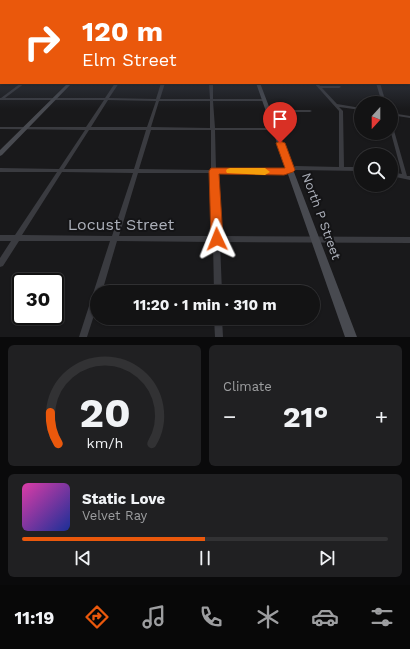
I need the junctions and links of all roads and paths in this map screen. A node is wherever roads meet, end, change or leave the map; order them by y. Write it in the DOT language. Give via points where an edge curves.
graph roads {
  1 [pos="23,84"];
  2 [pos="69,84"];
  3 [pos="116,84"];
  4 [pos="163,84"];
  5 [pos="211,84"];
  6 [pos="258,84"];
  7 [pos="378,84"];
  8 [pos="317,85"];
  9 [pos="339,87"];
  10 [pos="382,96"];
  11 [pos="54,99"];
  12 [pos="107,99"];
  13 [pos="159,99"];
  14 [pos="212,99"];
  15 [pos="1,100"];
  16 [pos="264,100"];
  17 [pos="336,105"];
  18 [pos="354,108"];
  19 [pos="310,111"];
  20 [pos="269,112"];
  21 [pos="398,115"];
  22 [pos="410,117"];
  23 [pos="0,128"];
  24 [pos="26,128"];
  25 [pos="88,128"];
  26 [pos="150,128"];
  27 [pos="212,129"];
  28 [pos="275,129"];
  29 [pos="395,140"];
  30 [pos="0,154"];
  31 [pos="342,169"];
  32 [pos="354,169"];
  33 [pos="0,170"];
  34 [pos="61,170"];
  35 [pos="136,170"];
  36 [pos="290,170"];
  37 [pos="214,171"];
  38 [pos="398,175"];
  39 [pos="408,177"];
  40 [pos="0,238"];
  41 [pos="16,238"];
  42 [pos="115,238"];
  43 [pos="217,239"];
  44 [pos="316,240"];
  45 [pos="410,240"];
  46 [pos="0,264"];
  47 [pos="100,285"];
  48 [pos="218,285"];
  49 [pos="90,317"];
  50 [pos="218,325"];
  51 [pos="84,337"];
  52 [pos="219,337"];
  53 [pos="351,337"];
  1 -- 15 [label="street"];
  2 -- 11 [label="street"];
  3 -- 12 [label="street"];
  4 -- 13 [label="street"];
  5 -- 14 [label="street"];
  6 -- 16 [label="street, North P Street"];
  7 -- 10 [label="street"];
  8 -- 9 [label="street"];
  8 -- 17 [label="street"];
  11 -- 12 [label="street"];
  11 -- 15 [label="street"];
  11 -- 24 [label="street"];
  12 -- 13 [label="street"];
  12 -- 25 [label="street"];
  13 -- 14 [label="street"];
  13 -- 26 [label="street"];
  14 -- 16 [label="street"];
  14 -- 27 [label="street"];
  16 -- 20 [label="street, North P Street"];
  17 -- 18 [label="street"];
  17 -- 31 [label="street" via="341,111"];
  19 -- 20 [label="street"];
  20 -- 28 [label="street, North P Street"];
  21 -- 22 [label="street"];
  23 -- 24 [label="street"];
  24 -- 25 [label="street"];
  24 -- 30 [label="street"];
  25 -- 26 [label="street"];
  25 -- 34 [label="street"];
  26 -- 27 [label="street"];
  26 -- 35 [label="street"];
  27 -- 28 [label="street"];
  27 -- 37 [label="street"];
  28 -- 36 [label="street, North P Street"];
  29 -- 39 [label="street"];
  31 -- 32 [label="street"];
  31 -- 36 [label="street"];
  33 -- 34 [label="street"];
  34 -- 35 [label="street"];
  34 -- 41 [label="street"];
  35 -- 37 [label="street"];
  35 -- 42 [label="street"];
  36 -- 37 [label="street"];
  36 -- 44 [label="street, North P Street"];
  37 -- 43 [label="street"];
  38 -- 39 [label="street"];
  40 -- 41 [label="street, Locust Street"];
  41 -- 42 [label="street, Locust Street"];
  41 -- 46 [label="street"];
  42 -- 43 [label="street, Locust Street"];
  42 -- 47 [label="street"];
  43 -- 44 [label="street, Locust Street"];
  43 -- 48 [label="street"];
  44 -- 45 [label="street, Locust Street"];
  44 -- 53 [label="street, North P Street"];
  49 -- 51 [label="street"];
  50 -- 52 [label="street"];
}
